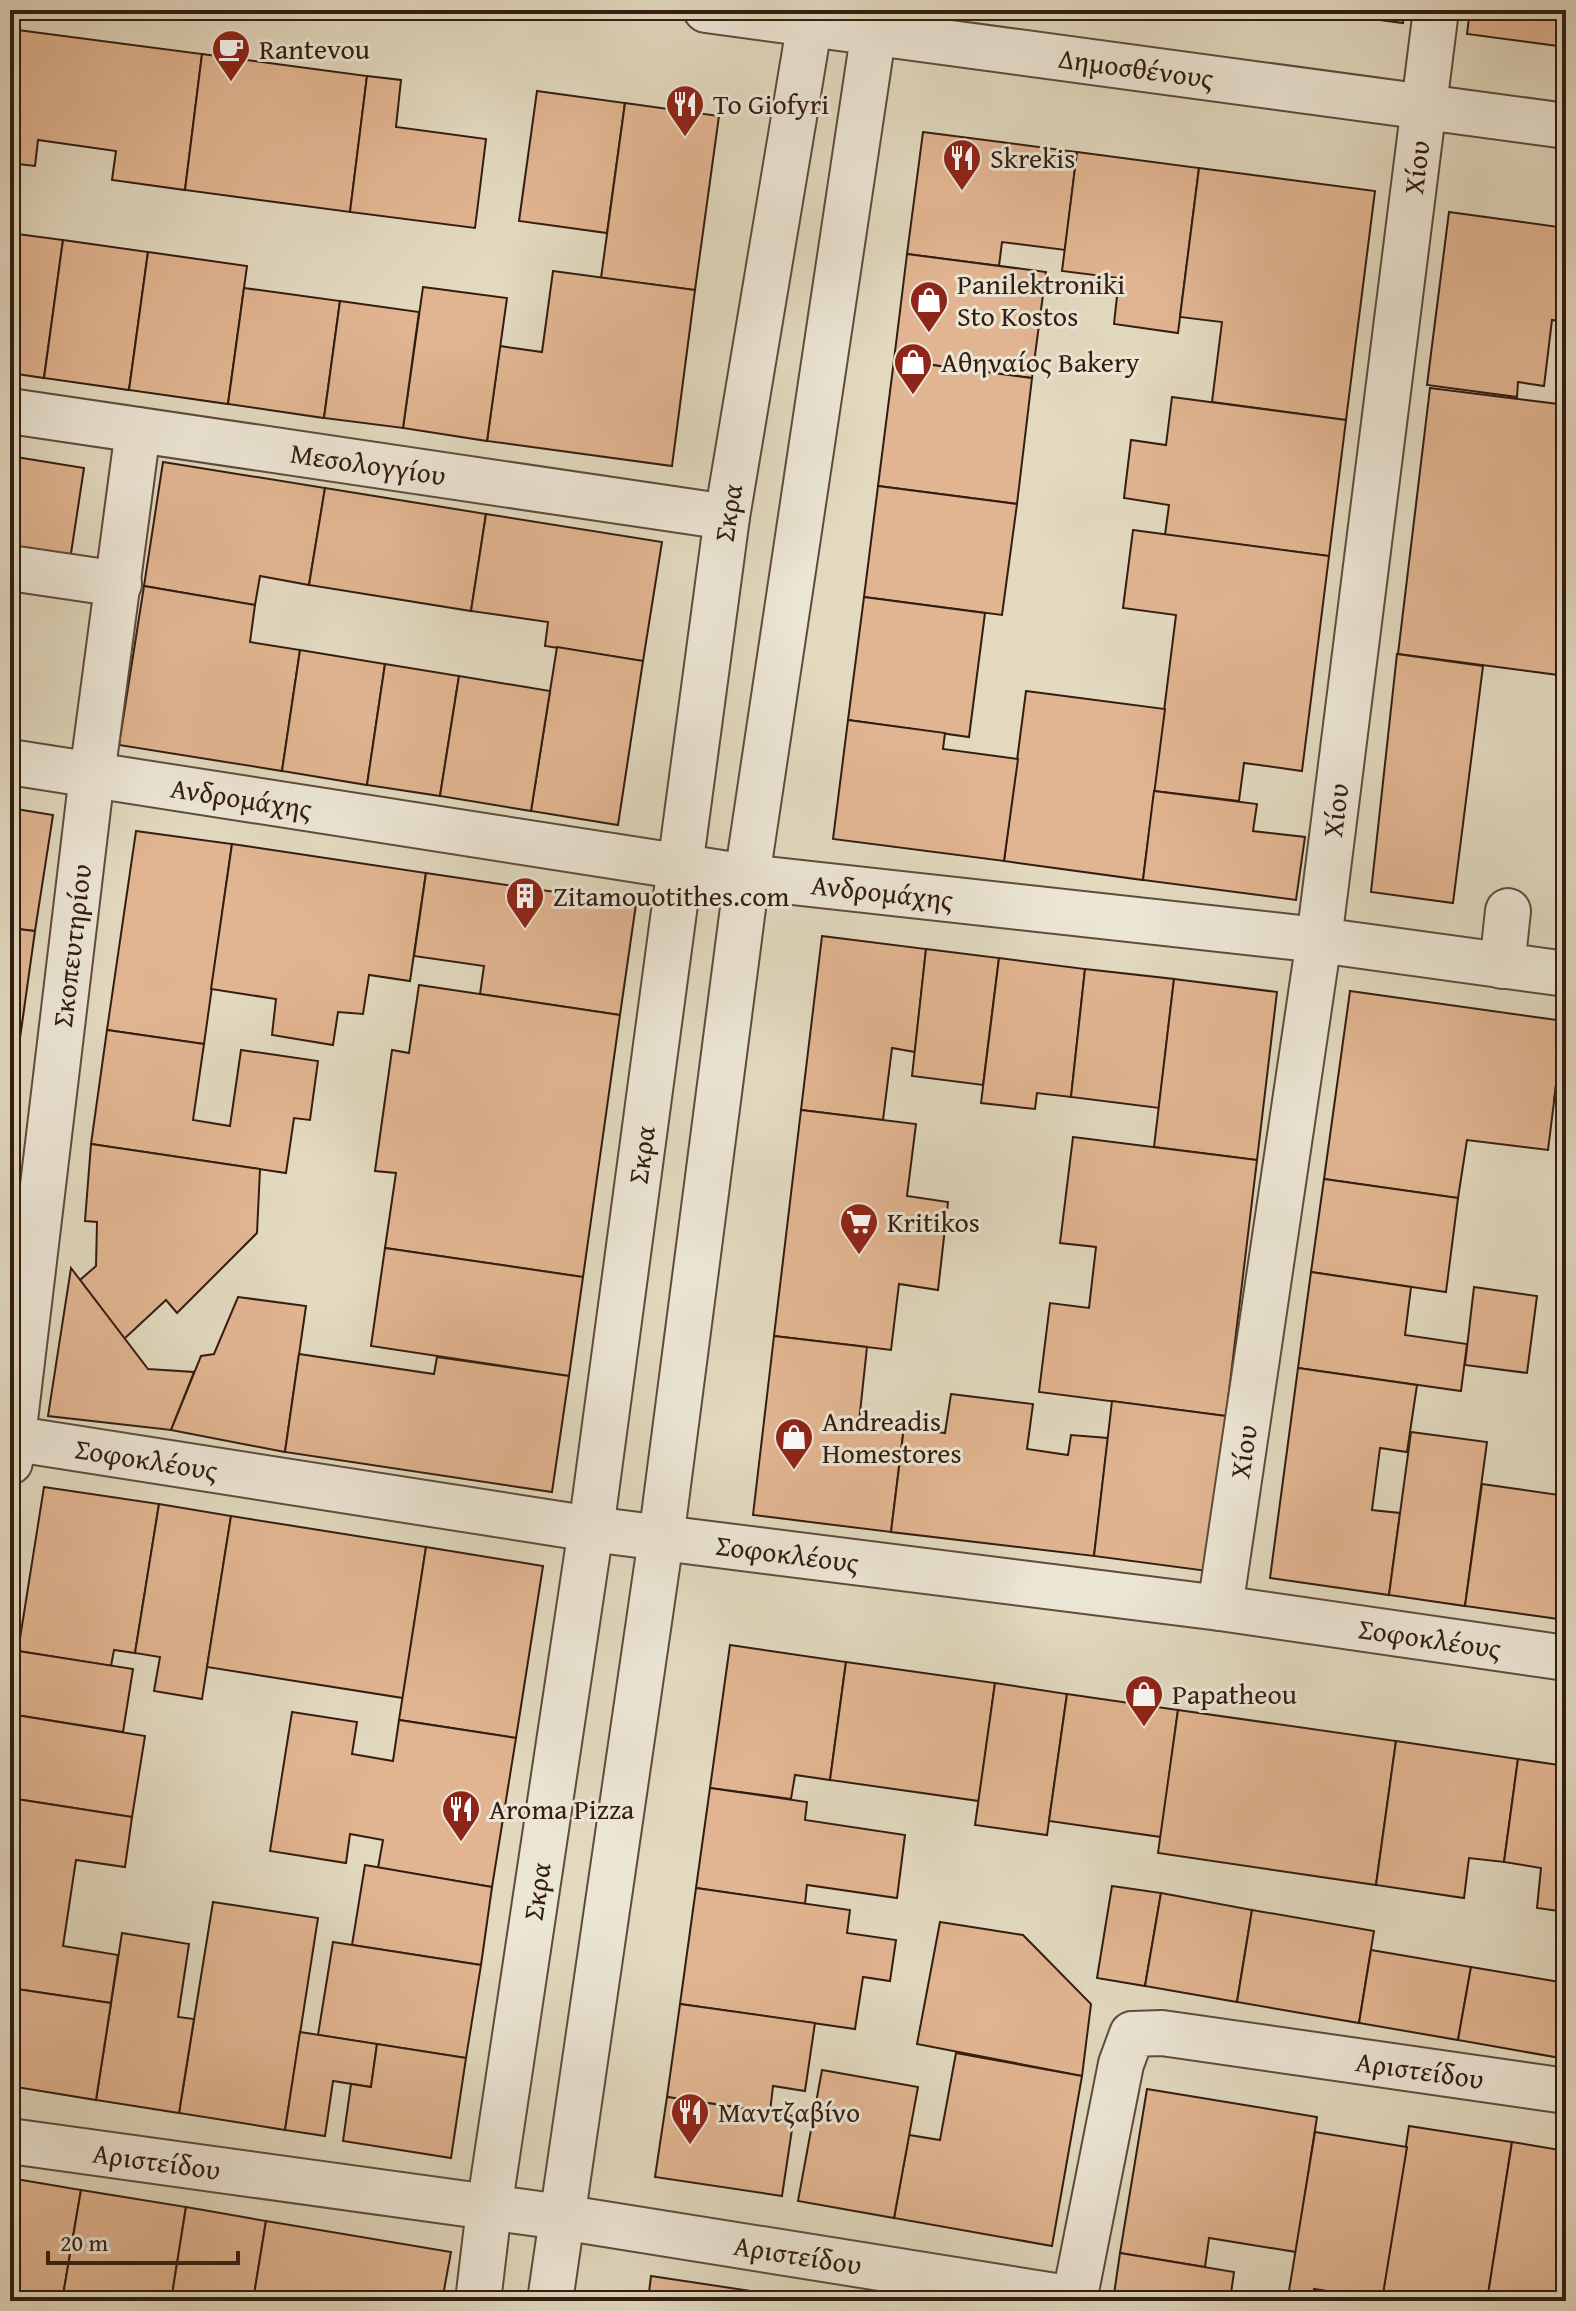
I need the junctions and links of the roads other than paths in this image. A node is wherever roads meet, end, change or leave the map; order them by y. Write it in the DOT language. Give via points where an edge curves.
graph roads {
  1 [pos="706,10"];
  2 [pos="1436,10"];
  3 [pos="811,17"];
  4 [pos="875,21"];
  5 [pos="1423,108"];
  6 [pos="1566,126"];
  7 [pos="10,411"];
  8 [pos="138,430"];
  9 [pos="727,517"];
  10 [pos="10,568"];
  11 [pos="119,584"];
  12 [pos="10,762"];
  13 [pos="92,775"];
  14 [pos="680,866"];
  15 [pos="747,877"];
  16 [pos="1508,911"];
  17 [pos="1319,940"];
  18 [pos="1502,966"];
  19 [pos="1566,974"];
  20 [pos="11,1446"];
  21 [pos="591,1529"];
  22 [pos="661,1539"];
  23 [pos="1220,1608"];
  24 [pos="1566,1658"];
  25 [pos="1566,2091"];
  26 [pos="10,2141"];
  27 [pos="489,2209"];
  28 [pos="561,2217"];
  29 [pos="1074,2300"];
  30 [pos="478,2301"];
  31 [pos="550,2301"];
  1 -- 3 [label="street, Δημοσθένους"];
  2 -- 5 [label="street, Χίου"];
  3 -- 4 [label="street, Δημοσθένους"];
  3 -- 9 [label="street, Σκρα"];
  4 -- 5 [label="street, Δημοσθένους"];
  4 -- 15 [label="street"];
  5 -- 6 [label="street, Δημοσθένους"];
  5 -- 17 [label="street, Χίου"];
  7 -- 8 [label="street, Μεσολογγίου"];
  8 -- 9 [label="street, Μεσολογγίου"];
  8 -- 11 [label="street, Σκοπευτηρίου"];
  9 -- 14 [label="street, Σκρα"];
  10 -- 11 [label="street"];
  11 -- 13 [label="street, Σκοπευτηρίου"];
  12 -- 13 [label="street, Ανδρομάχης"];
  13 -- 14 [label="street, Ανδρομάχης"];
  13 -- 20 [label="street, Σκοπευτηρίου"];
  14 -- 15 [label="street, Ανδρομάχης"];
  14 -- 21 [label="street, Σκρα"];
  15 -- 17 [label="street, Ανδρομάχης"];
  15 -- 22 [label="street"];
  16 -- 18 [label="street"];
  17 -- 18 [label="street, Ανδρομάχης"];
  17 -- 23 [label="street, Χίου"];
  18 -- 19 [label="street, Ανδρομάχης"];
  20 -- 21 [label="street, Σοφοκλέους"];
  21 -- 22 [label="street, Σοφοκλέους"];
  21 -- 27 [label="street, Σκρα"];
  22 -- 23 [label="street, Σοφοκλέους"];
  22 -- 28 [label="street"];
  23 -- 24 [label="street, Σοφοκλέους"];
  25 -- 29 [label="street, Αριστείδου" via="1162,2033 1132,2034 1121,2064"];
  26 -- 27 [label="street, Αριστείδου"];
  27 -- 28 [label="street, Αριστείδου"];
  27 -- 30 [label="street, Σκρα"];
  28 -- 29 [label="street, Αριστείδου"];
  28 -- 31 [label="street"];
}
